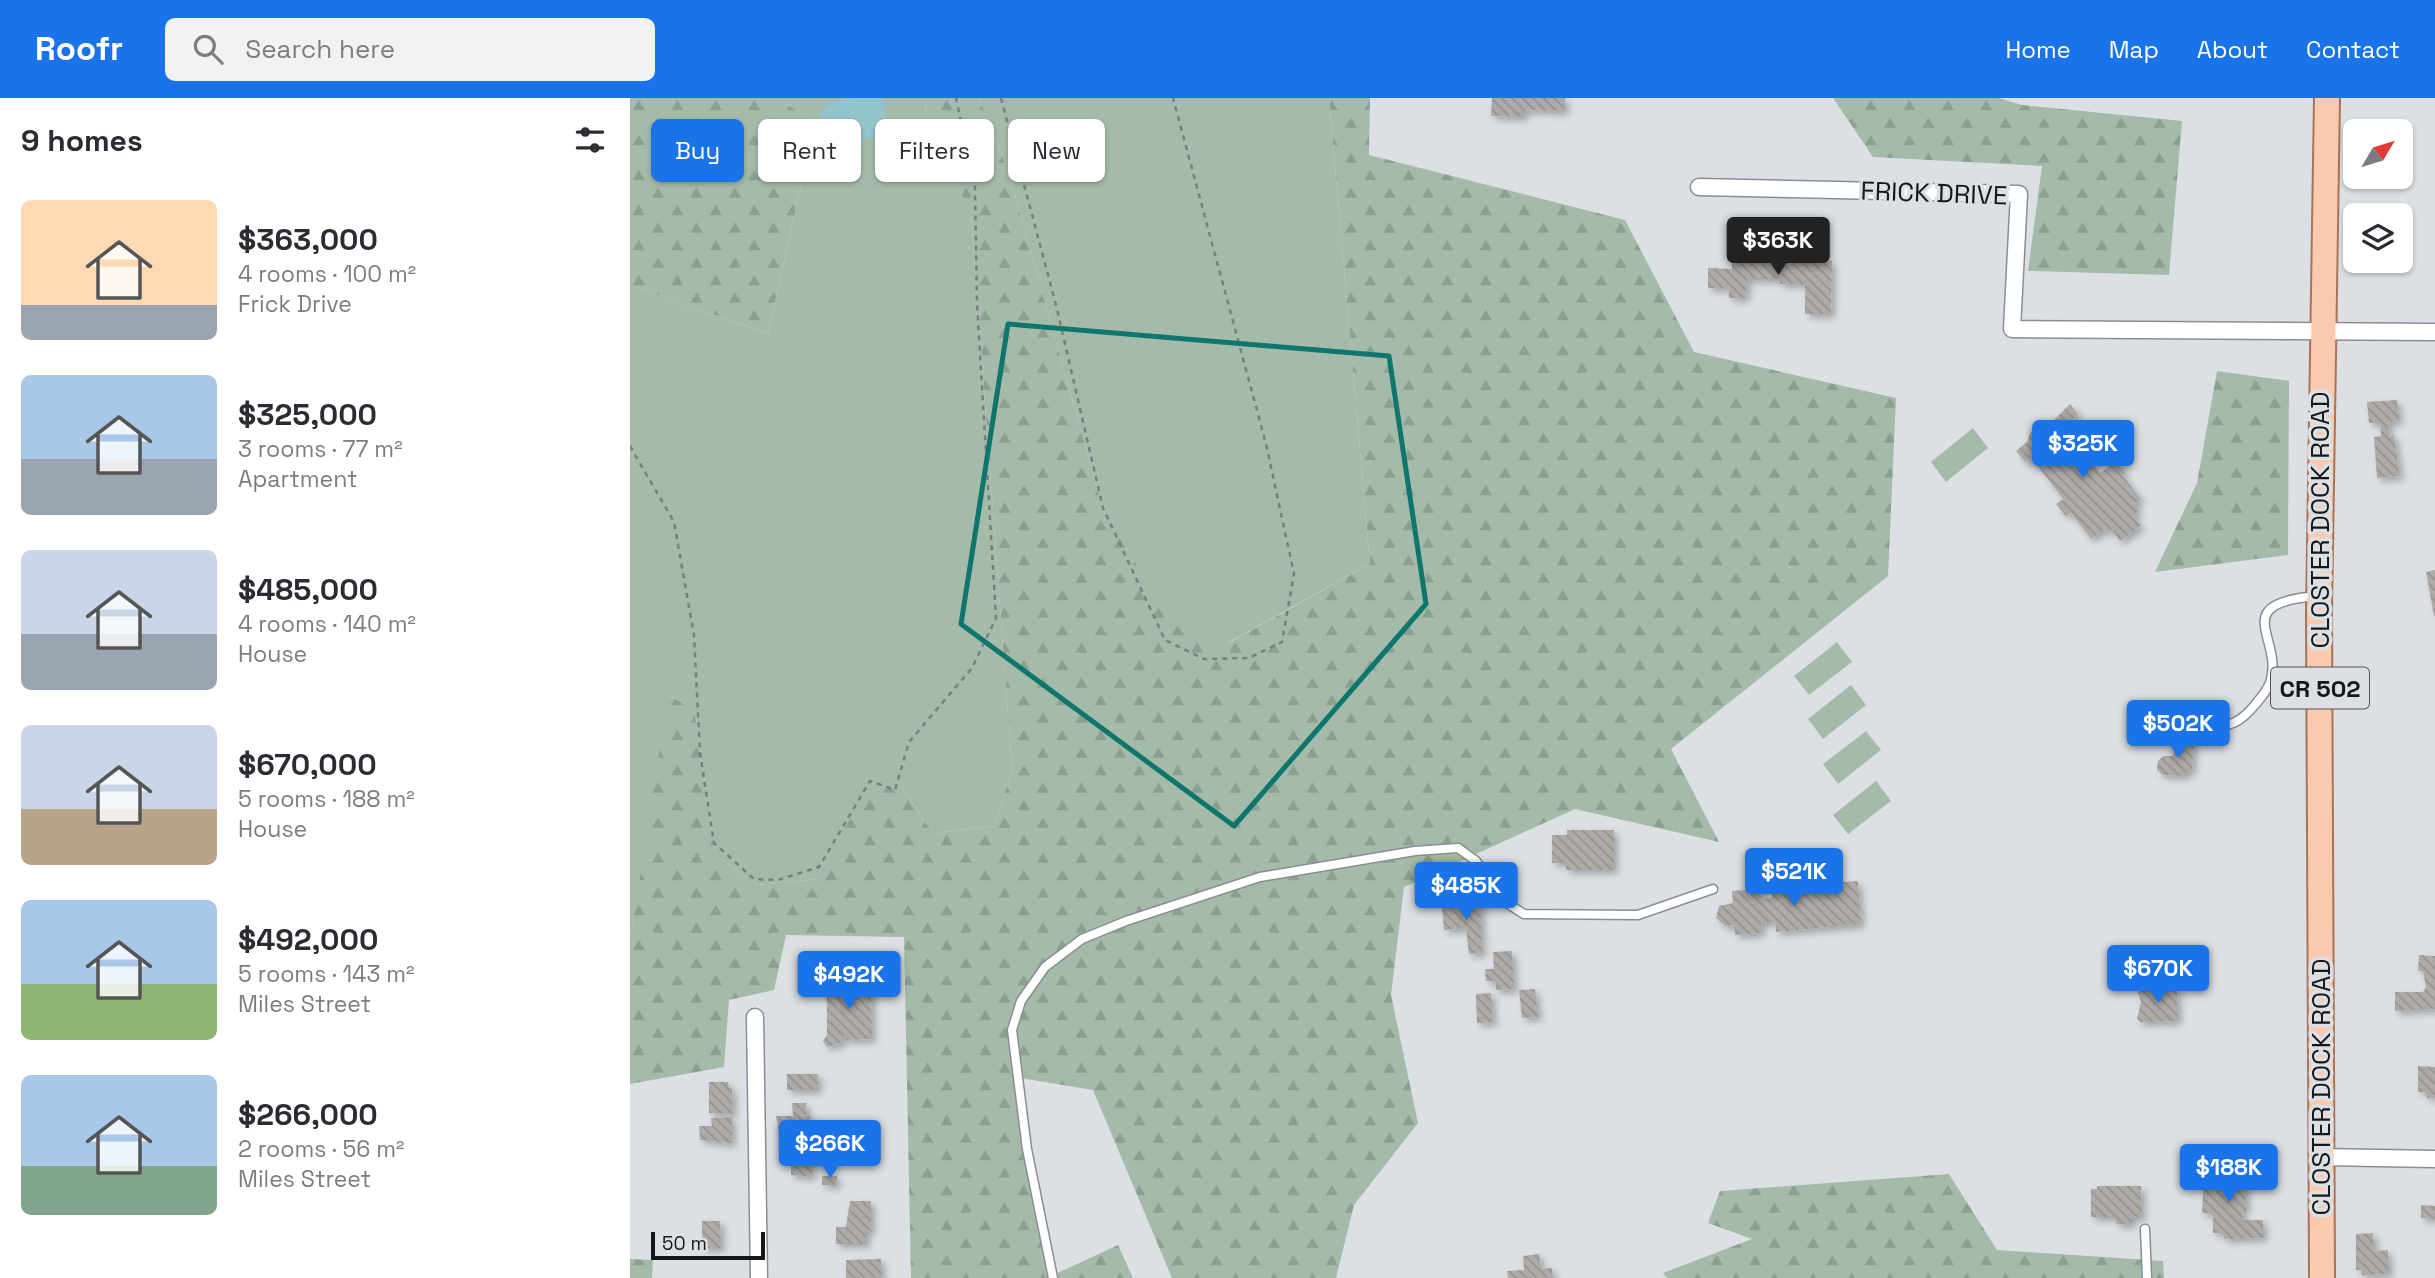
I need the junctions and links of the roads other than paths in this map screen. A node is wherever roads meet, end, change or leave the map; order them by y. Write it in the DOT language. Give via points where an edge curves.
graph roads {
  1 [pos="2327,98"];
  2 [pos="1699,187"];
  3 [pos="2321,329"];
  4 [pos="2435,332"];
  5 [pos="2319,595"];
  6 [pos="2218,727"];
  7 [pos="1713,888"];
  8 [pos="755,1017"];
  9 [pos="2321,1157"];
  10 [pos="2435,1159"];
  11 [pos="2145,1228"];
  12 [pos="759,1278"];
  13 [pos="1053,1278"];
  14 [pos="2147,1278"];
  15 [pos="2322,1278"];
  1 -- 3 [label="main road, CLOSTER DOCK ROAD / CR 502"];
  2 -- 3 [label="street, FRICK DRIVE" via="2020,194 2012,329"];
  3 -- 4 [label="street"];
  3 -- 5 [label="main road, CLOSTER DOCK ROAD / CR 502"];
  5 -- 6 [label="lane" via="2272,607 2264,629 2270,683 2245,717"];
  5 -- 9 [label="main road, CLOSTER DOCK ROAD / CR 502"];
  7 -- 13 [label="lane" via="1638,915 1524,914 1505,902 1476,861 1458,848 1447,848 1260,877 1082,939 1045,967 1021,1001 1012,1030 1027,1149"];
  8 -- 12 [label="street"];
  9 -- 10 [label="street"];
  9 -- 15 [label="main road, CLOSTER DOCK ROAD / CR 502"];
  11 -- 14 [label="lane"];
}
